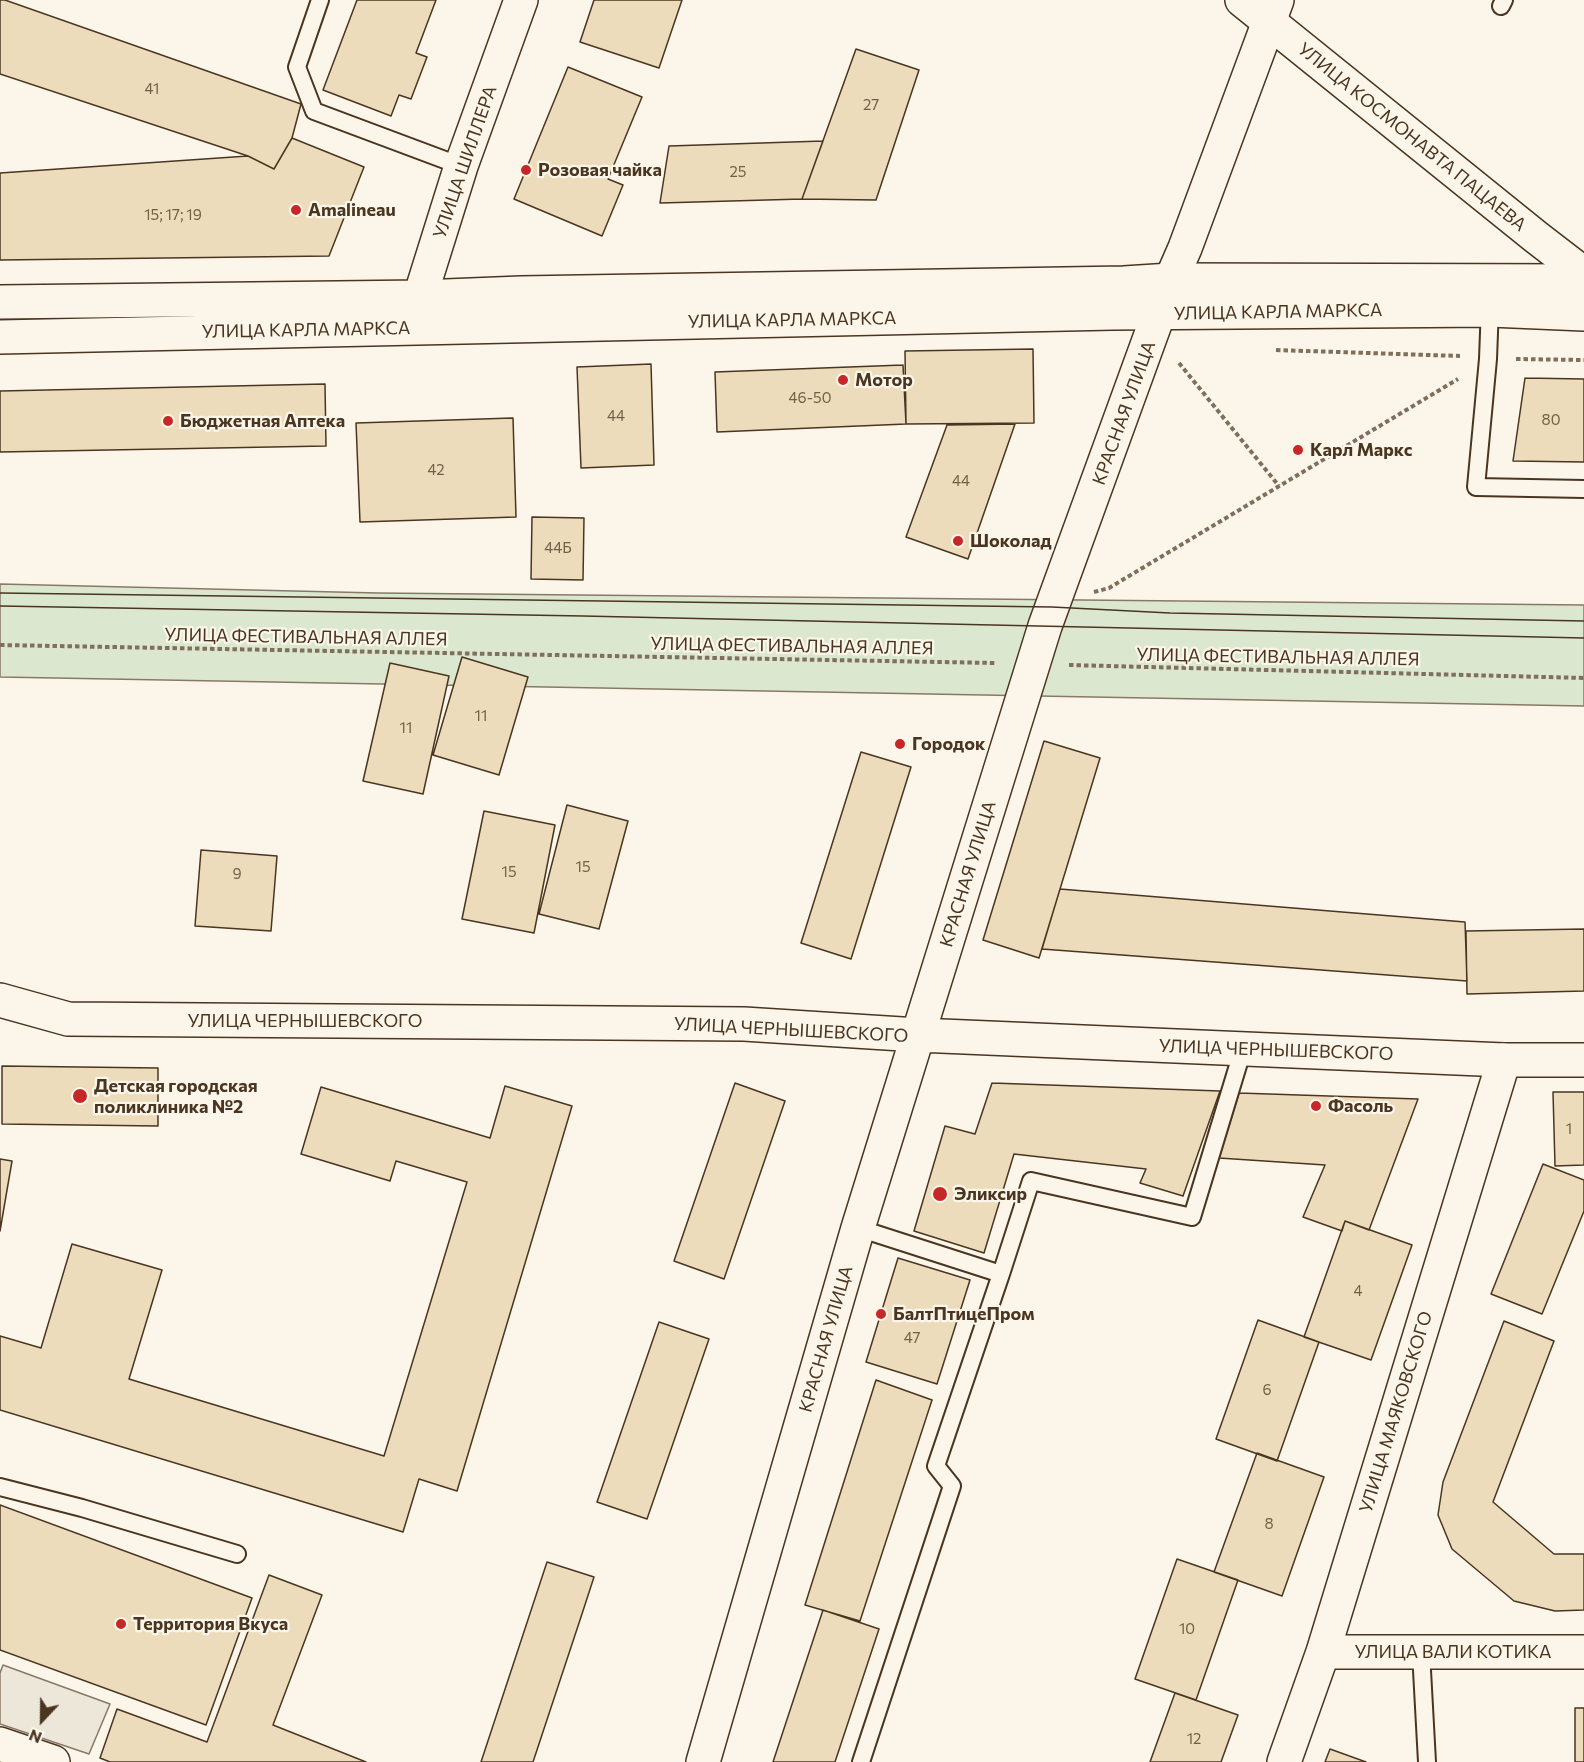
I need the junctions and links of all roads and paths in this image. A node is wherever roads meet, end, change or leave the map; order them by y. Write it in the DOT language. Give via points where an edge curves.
graph roads {
  1 [pos="320,0"];
  2 [pos="521,0"];
  3 [pos="1242,0"];
  4 [pos="1273,10"];
  5 [pos="461,166"];
  6 [pos="1584,274"];
  7 [pos="1171,280"];
  8 [pos="1584,281"];
  9 [pos="1490,296"];
  10 [pos="0,302"];
  11 [pos="419,312"];
  12 [pos="1160,313"];
  13 [pos="1584,314"];
  14 [pos="0,337"];
  15 [pos="1172,355"];
  16 [pos="1461,377"];
  17 [pos="1280,486"];
  18 [pos="1584,489"];
  19 [pos="1092,592"];
  20 [pos="0,645"];
  21 [pos="1034,664"];
  22 [pos="1584,678"];
  23 [pos="0,1000"];
  24 [pos="918,1035"];
  25 [pos="1243,1049"];
  26 [pos="1504,1060"];
  27 [pos="1584,1060"];
  28 [pos="858,1228"];
  29 [pos="1001,1274"];
  30 [pos="0,1488"];
  31 [pos="237,1554"];
  32 [pos="1323,1652"];
  33 [pos="1421,1652"];
  34 [pos="1584,1652"];
  35 [pos="0,1744"];
  36 [pos="53,1762"];
  37 [pos="703,1762"];
  38 [pos="861,1762"];
  39 [pos="1284,1762"];
  40 [pos="1427,1762"];
  1 -- 5 [label="lane" via="297,67 315,111"];
  2 -- 5 [label="street, УЛИЦА ШИЛЛЕРА"];
  3 -- 4 [label="street, УЛИЦА КОСМОНАВТА ПАЦАЕВА"];
  4 -- 6 [label="street, УЛИЦА КОСМОНАВТА ПАЦАЕВА"];
  4 -- 7 [label="street, КРАСНАЯ УЛИЦА"];
  5 -- 11 [label="street, УЛИЦА ШИЛЛЕРА"];
  7 -- 9 [label="street, УЛИЦА КАРЛА МАРКСА"];
  7 -- 11 [label="street, УЛИЦА КАРЛА МАРКСА" via="521,293"];
  7 -- 12 [label="street, КРАСНАЯ УЛИЦА"];
  8 -- 9 [label="street, УЛИЦА КАРЛА МАРКСА"];
  9 -- 12 [label="street, УЛИЦА КАРЛА МАРКСА"];
  9 -- 13 [label="street, УЛИЦА КАРЛА МАРКСА"];
  9 -- 18 [label="lane" via="1476,487"];
  10 -- 11 [label="street, УЛИЦА КАРЛА МАРКСА"];
  11 -- 12 [label="street, УЛИЦА КАРЛА МАРКСА"];
  11 -- 14 [label="street, УЛИЦА КАРЛА МАРКСА"];
  12 -- 21 [label="street, КРАСНАЯ УЛИЦА"];
  15 -- 17 [label="path"];
  16 -- 17 [label="path"];
  17 -- 19 [label="path" via="1109,588"];
  20 -- 21 [label="path, УЛИЦА ФЕСТИВАЛЬНАЯ АЛЛЕЯ"];
  21 -- 22 [label="path, УЛИЦА ФЕСТИВАЛЬНАЯ АЛЛЕЯ"];
  21 -- 24 [label="street, КРАСНАЯ УЛИЦА"];
  23 -- 24 [label="street, УЛИЦА ЧЕРНЫШЕВСКОГО" via="68,1019 744,1024"];
  24 -- 25 [label="street, УЛИЦА ЧЕРНЫШЕВСКОГО"];
  24 -- 28 [label="street, КРАСНАЯ УЛИЦА"];
  25 -- 26 [label="street, УЛИЦА ЧЕРНЫШЕВСКОГО"];
  25 -- 29 [label="lane" via="1192,1217 1031,1181"];
  26 -- 27 [label="street, УЛИЦА ЧЕРНЫШЕВСКОГО"];
  26 -- 32 [label="street, УЛИЦА МАЯКОВСКОГО"];
  28 -- 29 [label="lane"];
  28 -- 37 [label="street, КРАСНАЯ УЛИЦА"];
  29 -- 38 [label="lane" via="936,1466 952,1486"];
  30 -- 31 [label="lane"];
  32 -- 33 [label="street, УЛИЦА ВАЛИ КОТИКА"];
  32 -- 39 [label="street, УЛИЦА МАЯКОВСКОГО"];
  33 -- 34 [label="street, УЛИЦА ВАЛИ КОТИКА"];
  33 -- 40 [label="lane"];
  35 -- 36 [label="street"];
}
